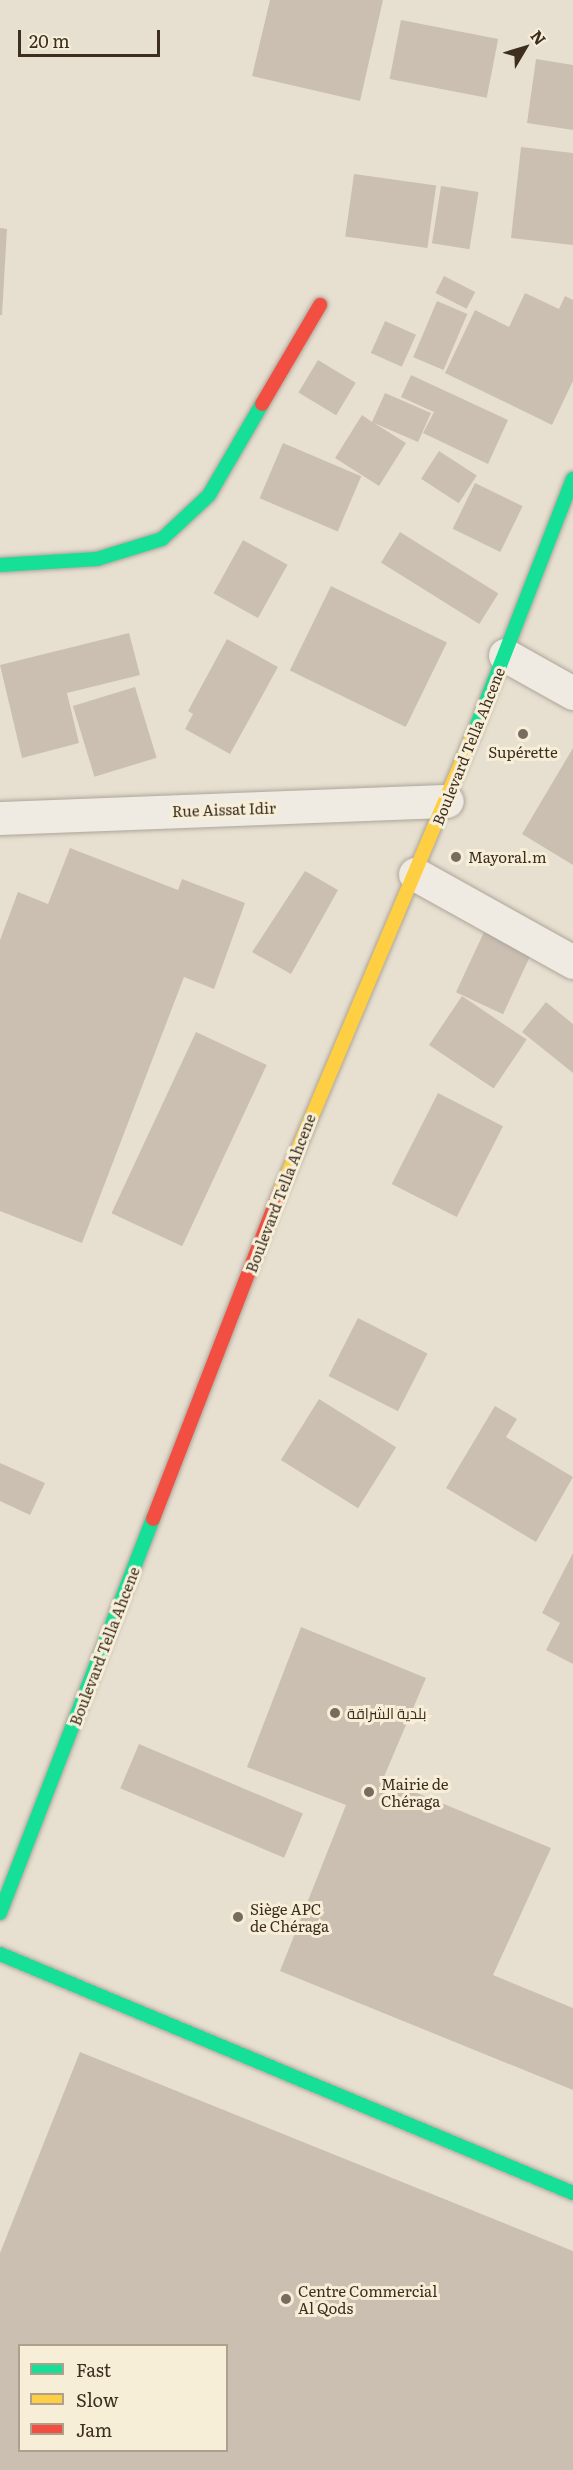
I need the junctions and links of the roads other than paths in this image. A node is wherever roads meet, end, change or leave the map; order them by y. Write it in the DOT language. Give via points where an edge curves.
graph roads {
  1 [pos="320,305"];
  2 [pos="573,479"];
  3 [pos="0,565"];
  4 [pos="505,655"];
  5 [pos="573,693"];
  6 [pos="447,801"];
  7 [pos="1,821"];
  8 [pos="415,874"];
  9 [pos="573,962"];
  10 [pos="0,1913"];
  11 [pos="0,1954"];
  12 [pos="573,2193"];
  1 -- 3 [label="main road" via="209,495 162,539 97,559"];
  2 -- 4 [label="main road, Boulevard Tella Ahcene"];
  4 -- 5 [label="street"];
  4 -- 6 [label="main road, Boulevard Tella Ahcene"];
  6 -- 7 [label="street, Rue Aissat Idir"];
  6 -- 8 [label="main road, Boulevard Tella Ahcene"];
  8 -- 9 [label="street"];
  8 -- 10 [label="main road, Boulevard Tella Ahcene" via="309,1116"];
  11 -- 12 [label="main road"];
}
